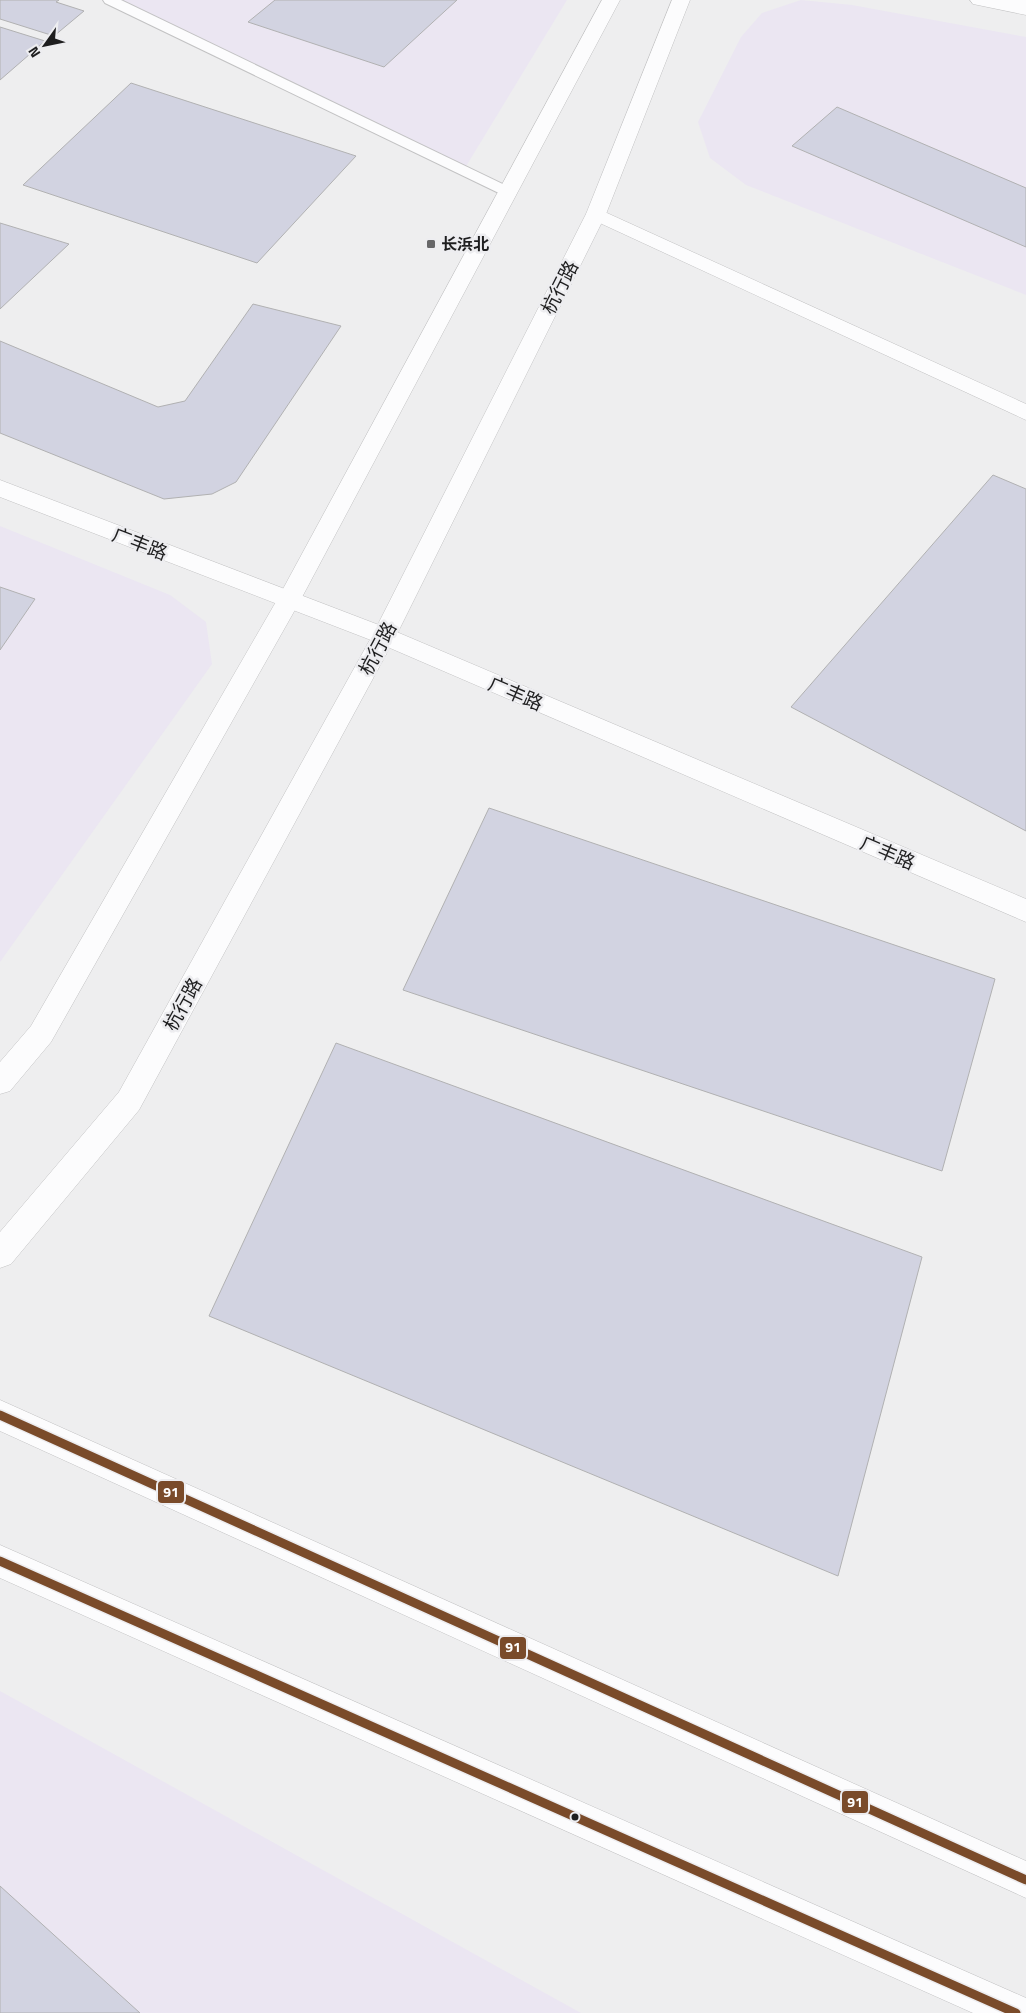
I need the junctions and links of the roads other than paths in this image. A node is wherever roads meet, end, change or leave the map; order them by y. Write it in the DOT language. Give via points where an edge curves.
graph roads {
  1 [pos="110,0"];
  2 [pos="611,0"];
  3 [pos="681,0"];
  4 [pos="979,0"];
  5 [pos="1003,0"];
  6 [pos="1026,3"];
  7 [pos="1026,10"];
  8 [pos="508,192"];
  9 [pos="596,214"];
  10 [pos="1026,413"];
  11 [pos="0,488"];
  12 [pos="288,601"];
  13 [pos="384,636"];
  14 [pos="1026,911"];
  15 [pos="0,1082"];
  16 [pos="0,1254"];
  17 [pos="0,1415"];
  18 [pos="0,1561"];
  19 [pos="1026,1880"];
  20 [pos="1016,2013"];
  1 -- 8 [label="lane"];
  2 -- 8 [label="main road"];
  3 -- 9 [label="main road, 杭行路"];
  4 -- 7 [label="main road"];
  5 -- 6 [label="main road"];
  8 -- 12 [label="main road"];
  9 -- 10 [label="main road"];
  9 -- 13 [label="main road, 杭行路"];
  11 -- 12 [label="main road, 广丰路"];
  12 -- 13 [label="main road, 广丰路"];
  12 -- 15 [label="main road" via="41,1034"];
  13 -- 14 [label="main road, 广丰路"];
  13 -- 16 [label="main road, 杭行路" via="129,1101"];
  17 -- 19 [label="main road"];
  18 -- 20 [label="main road"];
}
